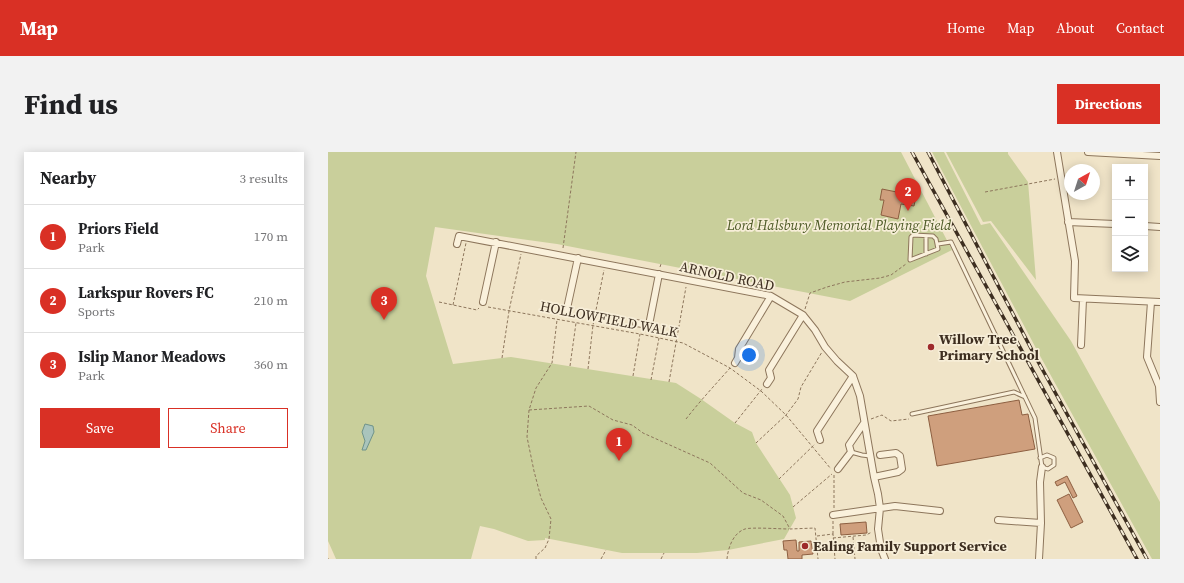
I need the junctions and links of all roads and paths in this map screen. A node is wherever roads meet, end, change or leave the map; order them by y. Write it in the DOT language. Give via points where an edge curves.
graph roads {
  1 [pos="576,152"];
  2 [pos="1057,152"];
  3 [pos="1088,152"];
  4 [pos="1121,153"];
  5 [pos="1160,156"];
  6 [pos="1061,178"];
  7 [pos="985,192"];
  8 [pos="1068,222"];
  9 [pos="1112,224"];
  10 [pos="1148,226"];
  11 [pos="1160,226"];
  12 [pos="926,236"];
  13 [pos="467,237"];
  14 [pos="496,242"];
  15 [pos="458,244"];
  16 [pos="938,244"];
  17 [pos="523,247"];
  18 [pos="926,254"];
  19 [pos="562,255"];
  20 [pos="578,258"];
  21 [pos="910,260"];
  22 [pos="605,263"];
  23 [pos="659,274"];
  24 [pos="688,279"];
  25 [pos="771,296"];
  26 [pos="1083,298"];
  27 [pos="440,302"];
  28 [pos="483,302"];
  29 [pos="1150,302"];
  30 [pos="1160,302"];
  31 [pos="453,305"];
  32 [pos="509,311"];
  33 [pos="566,313"];
  34 [pos="803,315"];
  35 [pos="558,319"];
  36 [pos="576,323"];
  37 [pos="636,323"];
  38 [pos="592,325"];
  39 [pos="640,334"];
  40 [pos="660,337"];
  41 [pos="676,341"];
  42 [pos="1081,345"];
  43 [pos="825,347"];
  44 [pos="502,358"];
  45 [pos="735,363"];
  46 [pos="570,366"];
  47 [pos="730,368"];
  48 [pos="588,369"];
  49 [pos="633,376"];
  50 [pos="853,376"];
  51 [pos="652,380"];
  52 [pos="668,382"];
  53 [pos="767,384"];
  54 [pos="761,391"];
  55 [pos="1026,397"];
  56 [pos="1160,402"];
  57 [pos="528,410"];
  58 [pos="786,414"];
  59 [pos="912,414"];
  60 [pos="876,417"];
  61 [pos="686,419"];
  62 [pos="735,423"];
  63 [pos="864,423"];
  64 [pos="820,440"];
  65 [pos="756,443"];
  66 [pos="813,446"];
  67 [pos="850,452"];
  68 [pos="880,455"];
  69 [pos="870,456"];
  70 [pos="1040,458"];
  71 [pos="1042,467"];
  72 [pos="836,471"];
  73 [pos="874,477"];
  74 [pos="779,479"];
  75 [pos="793,507"];
  76 [pos="880,508"];
  77 [pos="940,511"];
  78 [pos="834,515"];
  79 [pos="998,520"];
  80 [pos="1041,523"];
  81 [pos="790,529"];
  82 [pos="878,529"];
  83 [pos="833,534"];
  84 [pos="816,536"];
  85 [pos="852,536"];
  86 [pos="833,538"];
  87 [pos="606,550"];
  88 [pos="664,553"];
  89 [pos="536,559"];
  90 [pos="601,559"];
  91 [pos="661,559"];
  92 [pos="727,559"];
  93 [pos="818,559"];
  94 [pos="836,559"];
  95 [pos="855,559"];
  96 [pos="885,559"];
  97 [pos="1039,559"];
  1 -- 19 [label="path"];
  2 -- 6 [label="street"];
  3 -- 4 [label="street"];
  4 -- 5 [label="street"];
  6 -- 7 [label="path"];
  6 -- 8 [label="street"];
  8 -- 9 [label="street"];
  8 -- 26 [label="street" via="1075,261 1074,298"];
  10 -- 11 [label="street"];
  12 -- 16 [label="lane" via="935,237"];
  12 -- 18 [label="lane"];
  12 -- 21 [label="lane" via="913,235"];
  13 -- 14 [label="street, ARNOLD ROAD"];
  13 -- 15 [label="street" via="459,236"];
  13 -- 31 [label="path"];
  14 -- 17 [label="street, ARNOLD ROAD"];
  14 -- 28 [label="street"];
  16 -- 18 [label="lane" via="938,249"];
  16 -- 55 [label="lane" via="951,242"];
  17 -- 19 [label="street, ARNOLD ROAD"];
  17 -- 32 [label="path"];
  18 -- 21 [label="lane"];
  19 -- 20 [label="street, ARNOLD ROAD"];
  20 -- 22 [label="street, ARNOLD ROAD"];
  20 -- 33 [label="street"];
  21 -- 34 [label="path" via="891,275 827,286 810,293"];
  22 -- 23 [label="street, ARNOLD ROAD"];
  22 -- 38 [label="path"];
  23 -- 24 [label="street, ARNOLD ROAD"];
  23 -- 37 [label="street" via="650,325"];
  24 -- 25 [label="street, ARNOLD ROAD"];
  24 -- 41 [label="path"];
  25 -- 34 [label="street, ARNOLD ROAD"];
  25 -- 45 [label="street" via="739,349"];
  26 -- 29 [label="street"];
  26 -- 42 [label="street"];
  27 -- 31 [label="path, HOLLOWFIELD WALK"];
  29 -- 30 [label="street"];
  29 -- 56 [label="street" via="1147,357 1159,386"];
  31 -- 32 [label="path, HOLLOWFIELD WALK" via="476,310 483,306"];
  32 -- 35 [label="path, HOLLOWFIELD WALK"];
  32 -- 44 [label="path"];
  34 -- 43 [label="street, ARNOLD ROAD"];
  34 -- 53 [label="street" via="769,370 771,378"];
  35 -- 36 [label="path, HOLLOWFIELD WALK"];
  35 -- 57 [label="path" via="552,363 536,388"];
  36 -- 38 [label="path, HOLLOWFIELD WALK"];
  36 -- 46 [label="path"];
  38 -- 39 [label="path, HOLLOWFIELD WALK"];
  38 -- 48 [label="path"];
  39 -- 40 [label="path, HOLLOWFIELD WALK"];
  39 -- 49 [label="path"];
  40 -- 41 [label="path, HOLLOWFIELD WALK"];
  40 -- 51 [label="path"];
  41 -- 47 [label="path, HOLLOWFIELD WALK"];
  41 -- 52 [label="path"];
  43 -- 50 [label="street, ARNOLD ROAD"];
  43 -- 58 [label="path" via="801,387 798,399"];
  47 -- 54 [label="path, HOLLOWFIELD WALK"];
  47 -- 61 [label="path"];
  50 -- 63 [label="street, ARNOLD ROAD" via="860,396"];
  50 -- 64 [label="street" via="818,431"];
  53 -- 54 [label="path"];
  54 -- 58 [label="path, HOLLOWFIELD WALK"];
  54 -- 62 [label="path"];
  55 -- 59 [label="lane" via="1014,392"];
  55 -- 70 [label="lane" via="1035,418"];
  57 -- 81 [label="path" via="589,406 613,420 632,425 643,433 710,463 743,493 761,500 783,516"];
  57 -- 89 [label="path" via="528,437 534,471 541,498 551,519 549,539"];
  58 -- 65 [label="path"];
  58 -- 66 [label="path, HOLLOWFIELD WALK"];
  59 -- 60 [label="path" via="909,419 891,421 882,415"];
  63 -- 67 [label="street" via="849,445"];
  63 -- 69 [label="street, ARNOLD ROAD"];
  64 -- 66 [label="path"];
  66 -- 72 [label="path, HOLLOWFIELD WALK"];
  66 -- 74 [label="path"];
  67 -- 69 [label="lane"];
  67 -- 72 [label="street"];
  68 -- 73 [label="street" via="896,453 900,456 902,469"];
  69 -- 73 [label="street, ARNOLD ROAD"];
  70 -- 71 [label="lane"];
  70 -- 71 [label="lane" via="1047,455 1054,458 1054,465 1048,469"];
  71 -- 80 [label="street"];
  72 -- 75 [label="path"];
  72 -- 78 [label="path"];
  73 -- 76 [label="street, ARNOLD ROAD"];
  76 -- 77 [label="street" via="894,506"];
  76 -- 78 [label="street"];
  76 -- 82 [label="street, ARNOLD ROAD"];
  78 -- 83 [label="path"];
  79 -- 80 [label="street"];
  80 -- 97 [label="street"];
  81 -- 84 [label="path" via="815,528"];
  81 -- 92 [label="path" via="746,528 736,535 728,550"];
  82 -- 85 [label="path" via="866,535"];
  82 -- 96 [label="street, ARNOLD ROAD"];
  83 -- 84 [label="path"];
  83 -- 86 [label="path"];
  84 -- 93 [label="path"];
  85 -- 86 [label="path"];
  85 -- 95 [label="path"];
  86 -- 94 [label="path"];
  87 -- 90 [label="path"];
  88 -- 91 [label="path"];
}
